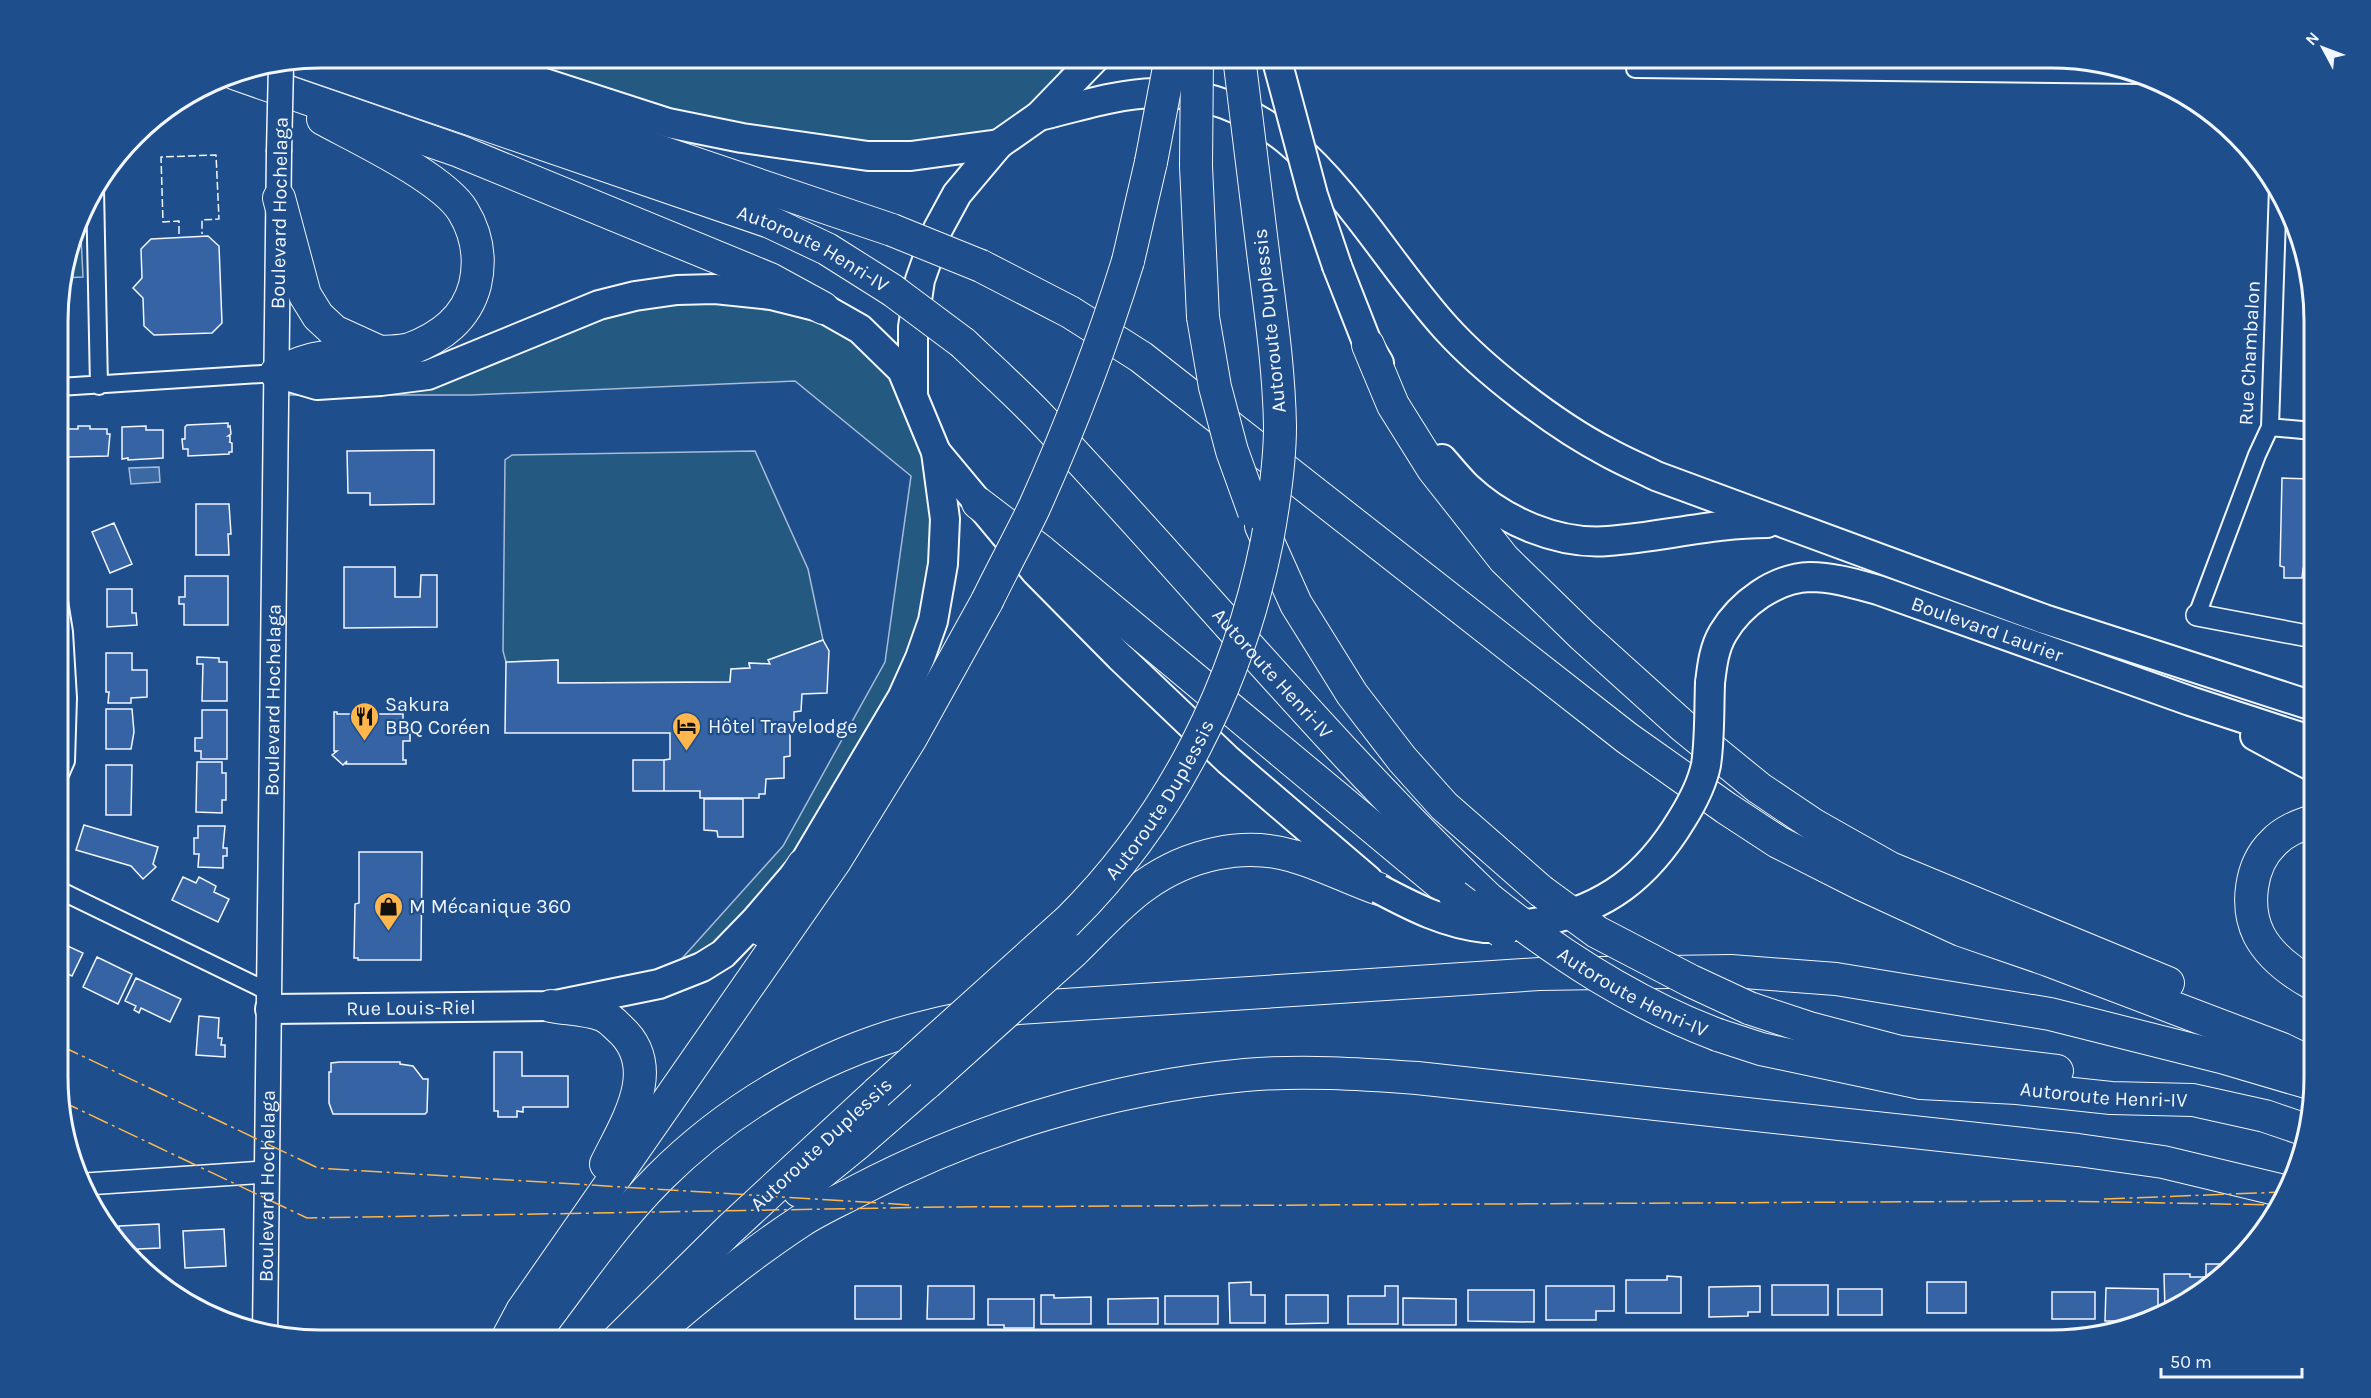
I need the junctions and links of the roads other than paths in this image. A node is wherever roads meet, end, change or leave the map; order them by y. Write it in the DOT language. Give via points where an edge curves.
graph roads {
  1 [pos="321,68"];
  2 [pos="412,68"];
  3 [pos="497,68"];
  4 [pos="1086,68"];
  5 [pos="1169,68"];
  6 [pos="1197,68"];
  7 [pos="1240,68"];
  8 [pos="1279,68"];
  9 [pos="1660,68"];
  10 [pos="2012,68"];
  11 [pos="1635,69"];
  12 [pos="281,71"];
  13 [pos="2104,73"];
  14 [pos="249,78"];
  15 [pos="247,79"];
  16 [pos="1040,117"];
  17 [pos="999,144"];
  18 [pos="279,198"];
  19 [pos="95,205"];
  20 [pos="2277,209"];
  21 [pos="823,308"];
  22 [pos="1368,345"];
  23 [pos="381,352"];
  24 [pos="276,374"];
  25 [pos="99,386"];
  26 [pos="68,387"];
  27 [pos="913,396"];
  28 [pos="2270,427"];
  29 [pos="2304,429"];
  30 [pos="936,452"];
  31 [pos="978,503"];
  32 [pos="1845,544"];
  33 [pos="2197,615"];
  34 [pos="2304,635"];
  35 [pos="2190,701"];
  36 [pos="2304,703"];
  37 [pos="2304,738"];
  38 [pos="2304,762"];
  39 [pos="2304,825"];
  40 [pos="803,865"];
  41 [pos="1379,890"];
  42 [pos="68,895"];
  43 [pos="2304,978"];
  44 [pos="271,1001"];
  45 [pos="551,1006"];
  46 [pos="1680,1021"];
  47 [pos="2282,1048"];
  48 [pos="2304,1059"];
  49 [pos="2304,1081"];
  50 [pos="2193,1100"];
  51 [pos="2299,1128"];
  52 [pos="265,1172"];
  53 [pos="91,1184"];
  54 [pos="2277,1189"];
  55 [pos="587,1203"];
  56 [pos="655,1305"];
  57 [pos="265,1324"];
  58 [pos="526,1326"];
  59 [pos="629,1330"];
  60 [pos="659,1330"];
  1 -- 46 [label="highway, Autoroute Henri-IV, bridge" via="770,222 827,249 892,290 963,344 1037,414 1453,866 1539,939"];
  2 -- 47 [label="highway, Autoroute Henri-IV, bridge" via="892,231 981,266 1070,312 1141,357 1627,738 1778,842 1961,930"];
  3 -- 17 [label="highway" via="668,123 742,138 868,156 911,156"];
  4 -- 16 [label="highway"];
  5 -- 58 [label="highway, bridge" via="1151,162 1113,309 1034,508 987,601 911,738 835,861"];
  6 -- 50 [label="highway, bridge" via="1196,166 1203,317 1215,387 1232,451 1254,512 1296,604 1352,694 1444,806 1541,891 1597,932 1749,1008 1900,1052 2074,1073"];
  7 -- 56 [label="highway, Autoroute Duplessis, bridge" via="1273,334 1280,427 1278,473 1257,588 1243,638 1215,709 1175,784 1130,853 1098,891 730,1229"];
  8 -- 22 [label="highway, bridge" via="1313,195"];
  9 -- 11 [label="street"];
  10 -- 13 [label="street"];
  12 -- 18 [label="main road, Boulevard Hochelaga, bridge"];
  14 -- 21 [label="highway" via="520,175 770,279"];
  15 -- 23 [label="highway" via="412,168 441,189 466,216 478,251 479,270 472,296 458,320 434,338 407,350"];
  16 -- 17 [label="highway"];
  16 -- 32 [label="highway" via="1154,93 1207,97 1241,109 1280,134 1313,164 1356,212 1446,329 1525,398 1605,452 1656,476"];
  17 -- 27 [label="highway" via="957,194 938,229 920,280 913,327"];
  18 -- 23 [label="highway" via="298,275 318,316 334,331"];
  18 -- 24 [label="main road, Boulevard Hochelaga"];
  19 -- 25 [label="street"];
  20 -- 28 [label="street, Rue Chambalon"];
  21 -- 24 [label="highway" via="744,292 657,292 599,305 428,375 317,385"];
  21 -- 27 [label="highway" via="860,329 887,354 902,370"];
  22 -- 32 [label="highway" via="1438,454 1467,487 1498,511 1531,528 1567,538 1605,542 1739,523 1772,523"];
  22 -- 47 [label="highway" via="1394,405 1433,469 1504,559 1683,726 1759,788 1890,868 2240,1012"];
  23 -- 24 [label="highway" via="310,360"];
  24 -- 25 [label="street"];
  24 -- 44 [label="main road, Boulevard Hochelaga"];
  25 -- 26 [label="street"];
  27 -- 30 [label="highway"];
  28 -- 29 [label="street"];
  28 -- 33 [label="street, Rue Chambalon"];
  30 -- 31 [label="highway, Boulevard Laurier"];
  30 -- 40 [label="highway, Rue Louis-Riel" via="945,519 943,564 933,621 902,698"];
  31 -- 41 [label="highway, Boulevard Laurier" via="1036,572 1120,657 1228,760"];
  31 -- 46 [label="highway, bridge" via="1041,551 1455,896 1534,956 1616,1003 1643,1014"];
  32 -- 36 [label="highway, Boulevard Laurier" via="2044,619"];
  33 -- 34 [label="street"];
  35 -- 37 [label="highway, Boulevard Laurier"];
  35 -- 38 [label="highway"];
  35 -- 41 [label="highway, Boulevard Laurier, bridge" via="1878,590 1830,578 1784,582 1741,609 1722,634 1712,664 1706,765 1665,848 1632,880 1598,904 1516,927 1486,928 1445,920"];
  39 -- 43 [label="highway" via="2290,829 2262,857 2251,900 2259,936 2283,964"];
  40 -- 45 [label="highway, Rue Louis-Riel" via="733,945 702,967 659,984"];
  40 -- 55 [label="highway"];
  41 -- 56 [label="highway, bridge" via="1293,856 1239,849 1195,859 1144,885 858,1143"];
  42 -- 44 [label="street, Rue Louis-Riel"];
  44 -- 45 [label="highway, Rue Louis-Riel"];
  44 -- 52 [label="main road, Boulevard Hochelaga"];
  45 -- 55 [label="highway" via="603,1015 626,1034 640,1062 636,1101"];
  46 -- 50 [label="highway, Autoroute Henri-IV, bridge" via="1761,1049 1921,1083 2111,1098"];
  47 -- 48 [label="highway, Autoroute Henri-IV"];
  49 -- 58 [label="highway" via="2050,1014 1836,979 1731,971 1539,974 1018,1008 878,1041 816,1065 759,1098 660,1177"];
  50 -- 51 [label="highway, Autoroute Henri-IV"];
  52 -- 53 [label="street"];
  52 -- 57 [label="main road, Boulevard Hochelaga"];
  54 -- 60 [label="highway" via="2163,1162 2078,1150 1417,1078 1332,1072 1247,1075 1162,1086 1059,1110 971,1139 889,1174 803,1220 760,1249"];
  55 -- 58 [label="highway" via="536,1284"];
  56 -- 59 [label="highway, Autoroute Duplessis"];
}
